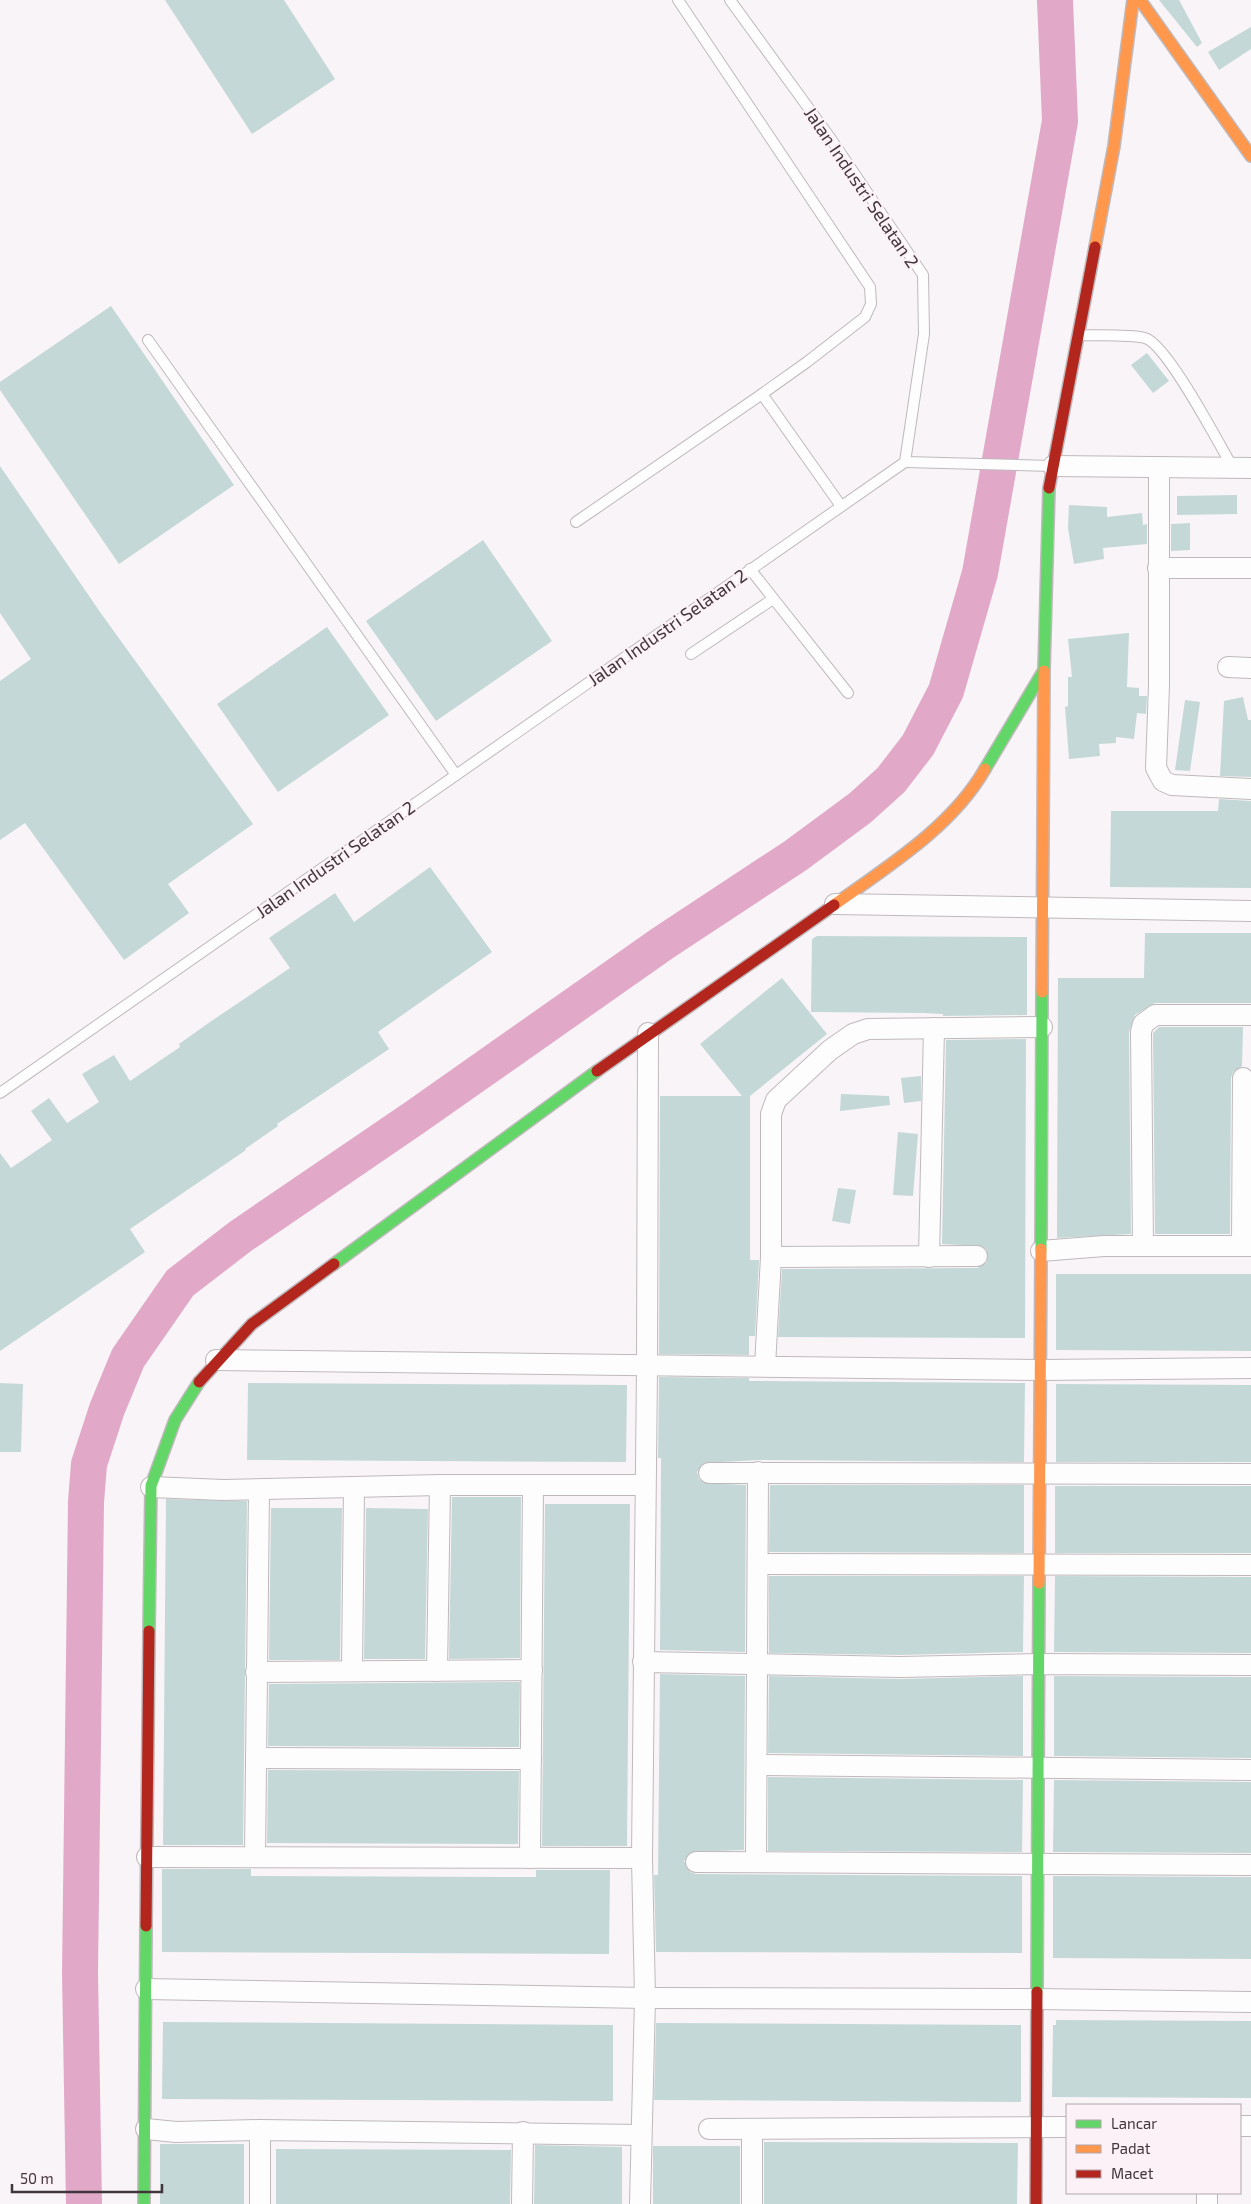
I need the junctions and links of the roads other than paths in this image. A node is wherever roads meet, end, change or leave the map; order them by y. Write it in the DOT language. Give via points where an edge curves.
graph roads {
  1 [pos="678,0"];
  2 [pos="730,0"];
  3 [pos="1134,0"];
  4 [pos="1140,0"];
  5 [pos="1244,138"];
  6 [pos="1251,156"];
  7 [pos="1078,335"];
  8 [pos="148,340"];
  9 [pos="762,394"];
  10 [pos="905,462"];
  11 [pos="1044,466"];
  12 [pos="1159,468"];
  13 [pos="1242,468"];
  14 [pos="842,506"];
  15 [pos="576,522"];
  16 [pos="1158,568"];
  17 [pos="1251,568"];
  18 [pos="750,569"];
  19 [pos="773,598"];
  20 [pos="692,654"];
  21 [pos="1228,667"];
  22 [pos="1251,668"];
  23 [pos="1044,670"];
  24 [pos="848,692"];
  25 [pos="456,775"];
  26 [pos="1251,789"];
  27 [pos="835,904"];
  28 [pos="1042,907"];
  29 [pos="1251,911"];
  30 [pos="1251,1015"];
  31 [pos="1042,1027"];
  32 [pos="934,1028"];
  33 [pos="648,1033"];
  34 [pos="1243,1078"];
  35 [pos="0,1092"];
  36 [pos="1247,1116"];
  37 [pos="1143,1246"];
  38 [pos="1246,1246"];
  39 [pos="1041,1250"];
  40 [pos="977,1256"];
  41 [pos="771,1257"];
  42 [pos="929,1257"];
  43 [pos="216,1360"];
  44 [pos="647,1366"];
  45 [pos="765,1366"];
  46 [pos="1251,1368"];
  47 [pos="1040,1370"];
  48 [pos="758,1472"];
  49 [pos="1040,1472"];
  50 [pos="708,1473"];
  51 [pos="1251,1474"];
  52 [pos="440,1485"];
  53 [pos="644,1485"];
  54 [pos="533,1486"];
  55 [pos="151,1487"];
  56 [pos="354,1487"];
  57 [pos="259,1490"];
  58 [pos="758,1564"];
  59 [pos="1039,1564"];
  60 [pos="1251,1565"];
  61 [pos="643,1662"];
  62 [pos="757,1663"];
  63 [pos="1038,1664"];
  64 [pos="1251,1665"];
  65 [pos="352,1670"];
  66 [pos="532,1670"];
  67 [pos="437,1671"];
  68 [pos="256,1672"];
  69 [pos="256,1758"];
  70 [pos="531,1759"];
  71 [pos="757,1765"];
  72 [pos="1038,1768"];
  73 [pos="1251,1770"];
  74 [pos="147,1857"];
  75 [pos="255,1857"];
  76 [pos="530,1858"];
  77 [pos="642,1858"];
  78 [pos="756,1861"];
  79 [pos="696,1862"];
  80 [pos="1038,1862"];
  81 [pos="1251,1865"];
  82 [pos="146,1990"];
  83 [pos="645,1998"];
  84 [pos="1037,1999"];
  85 [pos="1251,2002"];
  86 [pos="1066,2127"];
  87 [pos="1036,2128"];
  88 [pos="146,2129"];
  89 [pos="709,2129"];
  90 [pos="752,2129"];
  91 [pos="260,2130"];
  92 [pos="524,2132"];
  93 [pos="641,2134"];
  94 [pos="144,2204"];
  95 [pos="260,2204"];
  96 [pos="522,2204"];
  97 [pos="640,2204"];
  98 [pos="752,2204"];
  99 [pos="1036,2204"];
  1 -- 9 [label="lane" via="870,287 871,304 865,317"];
  2 -- 10 [label="lane, Jalan Industri Selatan 2" via="831,139 923,275 924,334"];
  3 -- 7 [label="street" via="1114,146"];
  4 -- 5 [label="street"];
  5 -- 6 [label="street"];
  7 -- 11 [label="street"];
  7 -- 13 [label="lane" via="1146,338 1158,348 1179,376"];
  8 -- 25 [label="lane"];
  9 -- 14 [label="lane"];
  9 -- 15 [label="lane"];
  10 -- 11 [label="lane"];
  10 -- 14 [label="lane, Jalan Industri Selatan 2"];
  11 -- 12 [label="street"];
  11 -- 23 [label="street" via="1047,498"];
  12 -- 13 [label="street"];
  12 -- 16 [label="street"];
  14 -- 18 [label="lane, Jalan Industri Selatan 2"];
  16 -- 17 [label="street"];
  16 -- 26 [label="street" via="1156,768 1163,781 1172,785"];
  18 -- 19 [label="lane"];
  18 -- 25 [label="lane, Jalan Industri Selatan 2"];
  19 -- 20 [label="lane"];
  19 -- 24 [label="lane"];
  21 -- 22 [label="street"];
  23 -- 27 [label="street" via="982,777 954,809 919,842"];
  23 -- 28 [label="street"];
  25 -- 35 [label="lane, Jalan Industri Selatan 2"];
  27 -- 28 [label="street"];
  27 -- 33 [label="street"];
  28 -- 29 [label="street"];
  28 -- 31 [label="street"];
  30 -- 37 [label="street" via="1155,1016 1143,1024"];
  31 -- 32 [label="street"];
  31 -- 39 [label="street"];
  32 -- 41 [label="street" via="868,1029 853,1034 830,1050 776,1100 771,1114"];
  32 -- 42 [label="street"];
  33 -- 43 [label="street" via="252,1324"];
  33 -- 44 [label="street"];
  34 -- 36 [label="street"];
  36 -- 38 [label="street"];
  37 -- 38 [label="street"];
  37 -- 39 [label="street"];
  39 -- 47 [label="street"];
  40 -- 42 [label="street"];
  41 -- 42 [label="street"];
  41 -- 45 [label="street"];
  43 -- 44 [label="street"];
  43 -- 55 [label="street" via="178,1411"];
  44 -- 45 [label="street"];
  44 -- 53 [label="street"];
  45 -- 47 [label="street"];
  46 -- 47 [label="street"];
  47 -- 49 [label="street"];
  48 -- 49 [label="street"];
  48 -- 50 [label="street"];
  48 -- 58 [label="street"];
  49 -- 51 [label="street"];
  49 -- 59 [label="street"];
  52 -- 54 [label="street"];
  52 -- 56 [label="street"];
  52 -- 67 [label="street"];
  53 -- 54 [label="street"];
  53 -- 61 [label="street"];
  54 -- 66 [label="street"];
  55 -- 57 [label="street"];
  55 -- 74 [label="street"];
  56 -- 57 [label="street"];
  56 -- 65 [label="street"];
  57 -- 68 [label="street"];
  58 -- 59 [label="street"];
  58 -- 62 [label="street"];
  59 -- 60 [label="street"];
  59 -- 63 [label="street"];
  61 -- 62 [label="street"];
  61 -- 77 [label="street"];
  62 -- 63 [label="street" via="900,1667"];
  62 -- 71 [label="street"];
  63 -- 64 [label="street"];
  63 -- 72 [label="street"];
  65 -- 67 [label="street"];
  65 -- 68 [label="street"];
  66 -- 67 [label="street"];
  66 -- 70 [label="street"];
  68 -- 69 [label="street"];
  69 -- 70 [label="street"];
  69 -- 75 [label="street"];
  70 -- 76 [label="street"];
  71 -- 72 [label="street"];
  71 -- 78 [label="street"];
  72 -- 73 [label="street"];
  72 -- 80 [label="street"];
  74 -- 75 [label="street"];
  74 -- 82 [label="street"];
  75 -- 76 [label="street"];
  76 -- 77 [label="street"];
  77 -- 83 [label="street"];
  78 -- 79 [label="street"];
  78 -- 80 [label="street"];
  80 -- 81 [label="street"];
  80 -- 84 [label="street"];
  82 -- 83 [label="street"];
  82 -- 88 [label="street"];
  83 -- 84 [label="street"];
  83 -- 93 [label="street"];
  84 -- 85 [label="street"];
  84 -- 87 [label="street"];
  86 -- 87 [label="street"];
  87 -- 90 [label="street"];
  87 -- 99 [label="street"];
  88 -- 91 [label="street" via="176,2132"];
  88 -- 94 [label="street"];
  89 -- 90 [label="street"];
  90 -- 98 [label="street"];
  91 -- 92 [label="street"];
  91 -- 95 [label="street"];
  92 -- 93 [label="street"];
  92 -- 96 [label="street"];
  93 -- 97 [label="street"];
}
